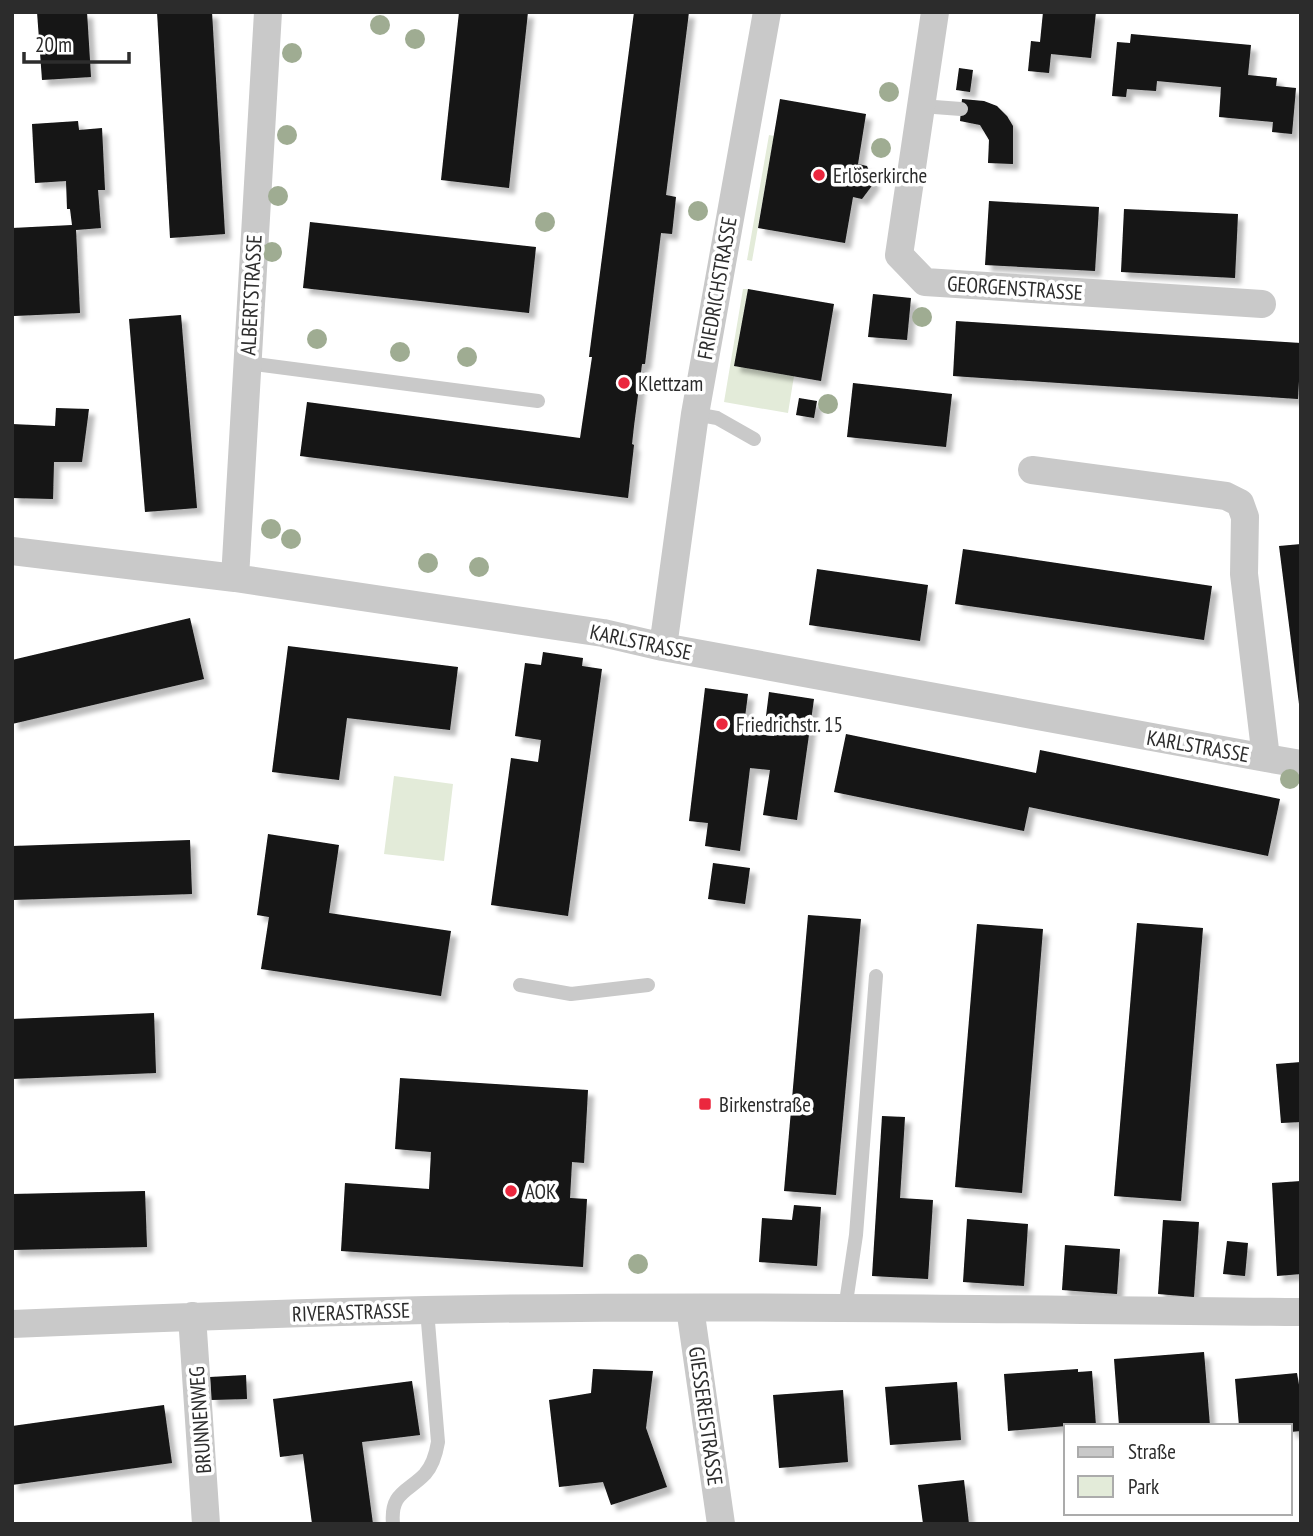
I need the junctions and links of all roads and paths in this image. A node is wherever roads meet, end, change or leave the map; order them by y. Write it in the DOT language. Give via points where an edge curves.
graph roads {
  1 [pos="268,12"];
  2 [pos="767,12"];
  3 [pos="935,12"];
  4 [pos="921,106"];
  5 [pos="961,109"];
  6 [pos="1262,304"];
  7 [pos="247,363"];
  8 [pos="538,401"];
  9 [pos="695,414"];
  10 [pos="754,439"];
  11 [pos="1032,470"];
  12 [pos="12,551"];
  13 [pos="235,578"];
  14 [pos="663,648"];
  15 [pos="1266,758"];
  16 [pos="1301,764"];
  17 [pos="876,976"];
  18 [pos="520,985"];
  19 [pos="648,985"];
  20 [pos="690,1308"];
  21 [pos="845,1309"];
  22 [pos="427,1310"];
  23 [pos="1301,1312"];
  24 [pos="192,1316"];
  25 [pos="12,1324"];
  26 [pos="206,1524"];
  27 [pos="393,1524"];
  28 [pos="721,1524"];
  1 -- 7 [label="street, ALBERTSTRASSE"];
  2 -- 9 [label="street, FRIEDRICHSTRASSE"];
  3 -- 4 [label="street, GEORGENSTRASSE"];
  4 -- 5 [label="lane"];
  4 -- 6 [label="street, GEORGENSTRASSE" via="899,255 925,282"];
  7 -- 8 [label="lane"];
  7 -- 13 [label="street, ALBERTSTRASSE"];
  9 -- 10 [label="lane" via="717,418"];
  9 -- 14 [label="street, FRIEDRICHSTRASSE"];
  11 -- 15 [label="street, KARLSTRASSE" via="1226,496 1240,503 1245,517 1244,574"];
  12 -- 13 [label="street, KARLSTRASSE"];
  13 -- 14 [label="street, KARLSTRASSE" via="603,633"];
  14 -- 15 [label="street, KARLSTRASSE"];
  15 -- 16 [label="street, KARLSTRASSE"];
  17 -- 21 [label="lane" via="856,1236"];
  18 -- 19 [label="lane" via="571,994"];
  20 -- 21 [label="street"];
  20 -- 22 [label="street, RIVERASTRASSE"];
  20 -- 28 [label="street, GIESSEREISTRASSE"];
  21 -- 23 [label="street"];
  22 -- 24 [label="street, RIVERASTRASSE"];
  22 -- 27 [label="lane" via="438,1442 425,1474 402,1491 392,1512"];
  24 -- 25 [label="street, RIVERASTRASSE"];
  24 -- 26 [label="street, BRUNNENWEG"];
}
